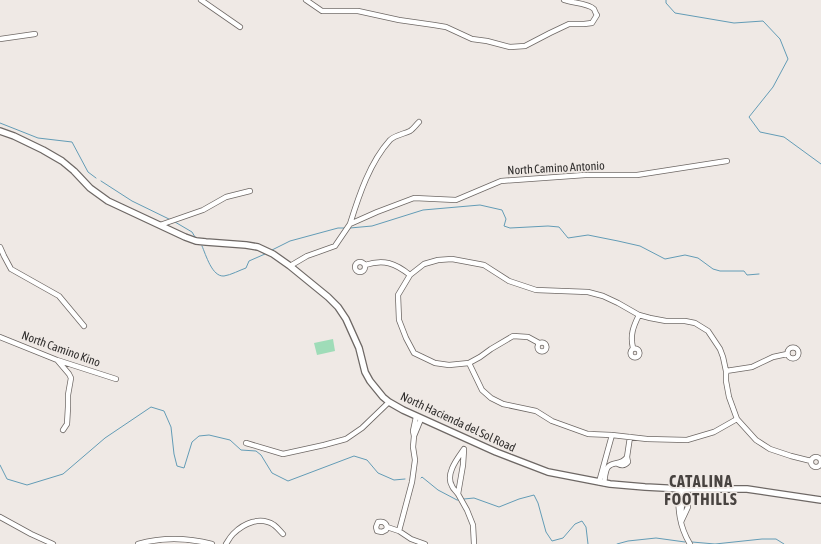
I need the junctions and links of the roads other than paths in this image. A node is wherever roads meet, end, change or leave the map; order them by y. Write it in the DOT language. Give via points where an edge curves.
graph roads {
  1 [pos="201,0"];
  2 [pos="306,0"];
  3 [pos="564,0"];
  4 [pos="240,27"];
  5 [pos="35,34"];
  6 [pos="0,39"];
  7 [pos="419,122"];
  8 [pos="0,131"];
  9 [pos="727,161"];
  10 [pos="250,190"];
  11 [pos="350,224"];
  12 [pos="160,225"];
  13 [pos="0,247"];
  14 [pos="365,265"];
  15 [pos="290,266"];
  16 [pos="410,275"];
  17 [pos="638,315"];
  18 [pos="84,326"];
  19 [pos="0,337"];
  20 [pos="539,344"];
  21 [pos="633,348"];
  22 [pos="787,354"];
  23 [pos="57,360"];
  24 [pos="470,363"];
  25 [pos="726,371"];
  26 [pos="116,379"];
  27 [pos="389,402"];
  28 [pos="419,418"];
  29 [pos="737,419"];
  30 [pos="63,430"];
  31 [pos="612,435"];
  32 [pos="630,437"];
  33 [pos="467,439"];
  34 [pos="246,443"];
  35 [pos="464,449"];
  36 [pos="811,461"];
  37 [pos="602,482"];
  38 [pos="682,489"];
  39 [pos="458,494"];
  40 [pos="821,500"];
  41 [pos="0,517"];
  42 [pos="681,522"];
  43 [pos="387,527"];
  44 [pos="399,531"];
  45 [pos="283,534"];
  46 [pos="53,544"];
  47 [pos="138,544"];
  48 [pos="212,544"];
  49 [pos="226,544"];
  50 [pos="426,544"];
  51 [pos="474,544"];
  52 [pos="690,544"];
  1 -- 4 [label="street"];
  2 -- 3 [label="street" via="322,11 358,11 446,27 472,39 510,47 525,46 569,24 592,23 597,15 594,9 588,6"];
  5 -- 6 [label="street"];
  7 -- 11 [label="street" via="411,130 392,138 381,151 363,185"];
  8 -- 12 [label="street, North Hacienda del Sol Road" via="62,161 90,188 108,201"];
  9 -- 11 [label="street, North Camino Antonio" via="637,176 585,175 501,181 456,200 414,198"];
  10 -- 12 [label="street" via="226,197 203,210"];
  11 -- 15 [label="street, North Camino Antonio" via="334,246 307,256"];
  12 -- 15 [label="street, North Hacienda del Sol Road" via="196,241 258,248 273,254"];
  13 -- 18 [label="street" via="11,268 59,296"];
  14 -- 16 [label="street" via="387,262 400,267"];
  15 -- 27 [label="street, North Hacienda del Sol Road" via="338,307 359,348 365,372 382,397"];
  16 -- 17 [label="street" via="424,264 452,259 484,265 509,281 536,290 595,294 614,301"];
  16 -- 24 [label="street" via="398,295 399,320 414,353 441,365"];
  17 -- 21 [label="street" via="632,334"];
  17 -- 25 [label="street" via="666,321 694,322 702,327 717,343"];
  19 -- 23 [label="street, North Camino Kino"];
  20 -- 24 [label="street" via="528,337 513,336"];
  22 -- 25 [label="street" via="773,357 752,368"];
  23 -- 26 [label="street, North Camino Kino"];
  23 -- 30 [label="street" via="71,378 66,424"];
  24 -- 31 [label="street" via="482,390 491,398 503,404 536,411 552,421 588,434"];
  25 -- 29 [label="street" via="729,397"];
  27 -- 28 [label="street, North Hacienda del Sol Road"];
  27 -- 34 [label="street" via="352,435 324,446 283,454"];
  28 -- 33 [label="street, North Hacienda del Sol Road"];
  28 -- 44 [label="street" via="413,432 415,460 412,482"];
  29 -- 32 [label="street" via="714,432 687,440"];
  29 -- 36 [label="street" via="756,440 770,449"];
  31 -- 32 [label="street"];
  31 -- 37 [label="street"];
  32 -- 37 [label="street" via="625,461 610,465"];
  33 -- 35 [label="street"];
  33 -- 37 [label="street, North Hacienda del Sol Road" via="548,472"];
  35 -- 39 [label="street"];
  35 -- 39 [label="street" via="449,478"];
  37 -- 38 [label="street, North Hacienda del Sol Road"];
  38 -- 40 [label="street, North Hacienda del Sol Road" via="747,488"];
  38 -- 42 [label="street"];
  38 -- 42 [label="street" via="678,510"];
  38 -- 42 [label="street" via="688,507"];
  39 -- 51 [label="street" via="473,525"];
  41 -- 46 [label="street"];
  42 -- 52 [label="street"];
  43 -- 44 [label="street"];
  44 -- 50 [label="street" via="411,539"];
  45 -- 49 [label="street" via="266,522 252,522 240,528"];
  47 -- 48 [label="street" via="165,539 199,540"];
}
